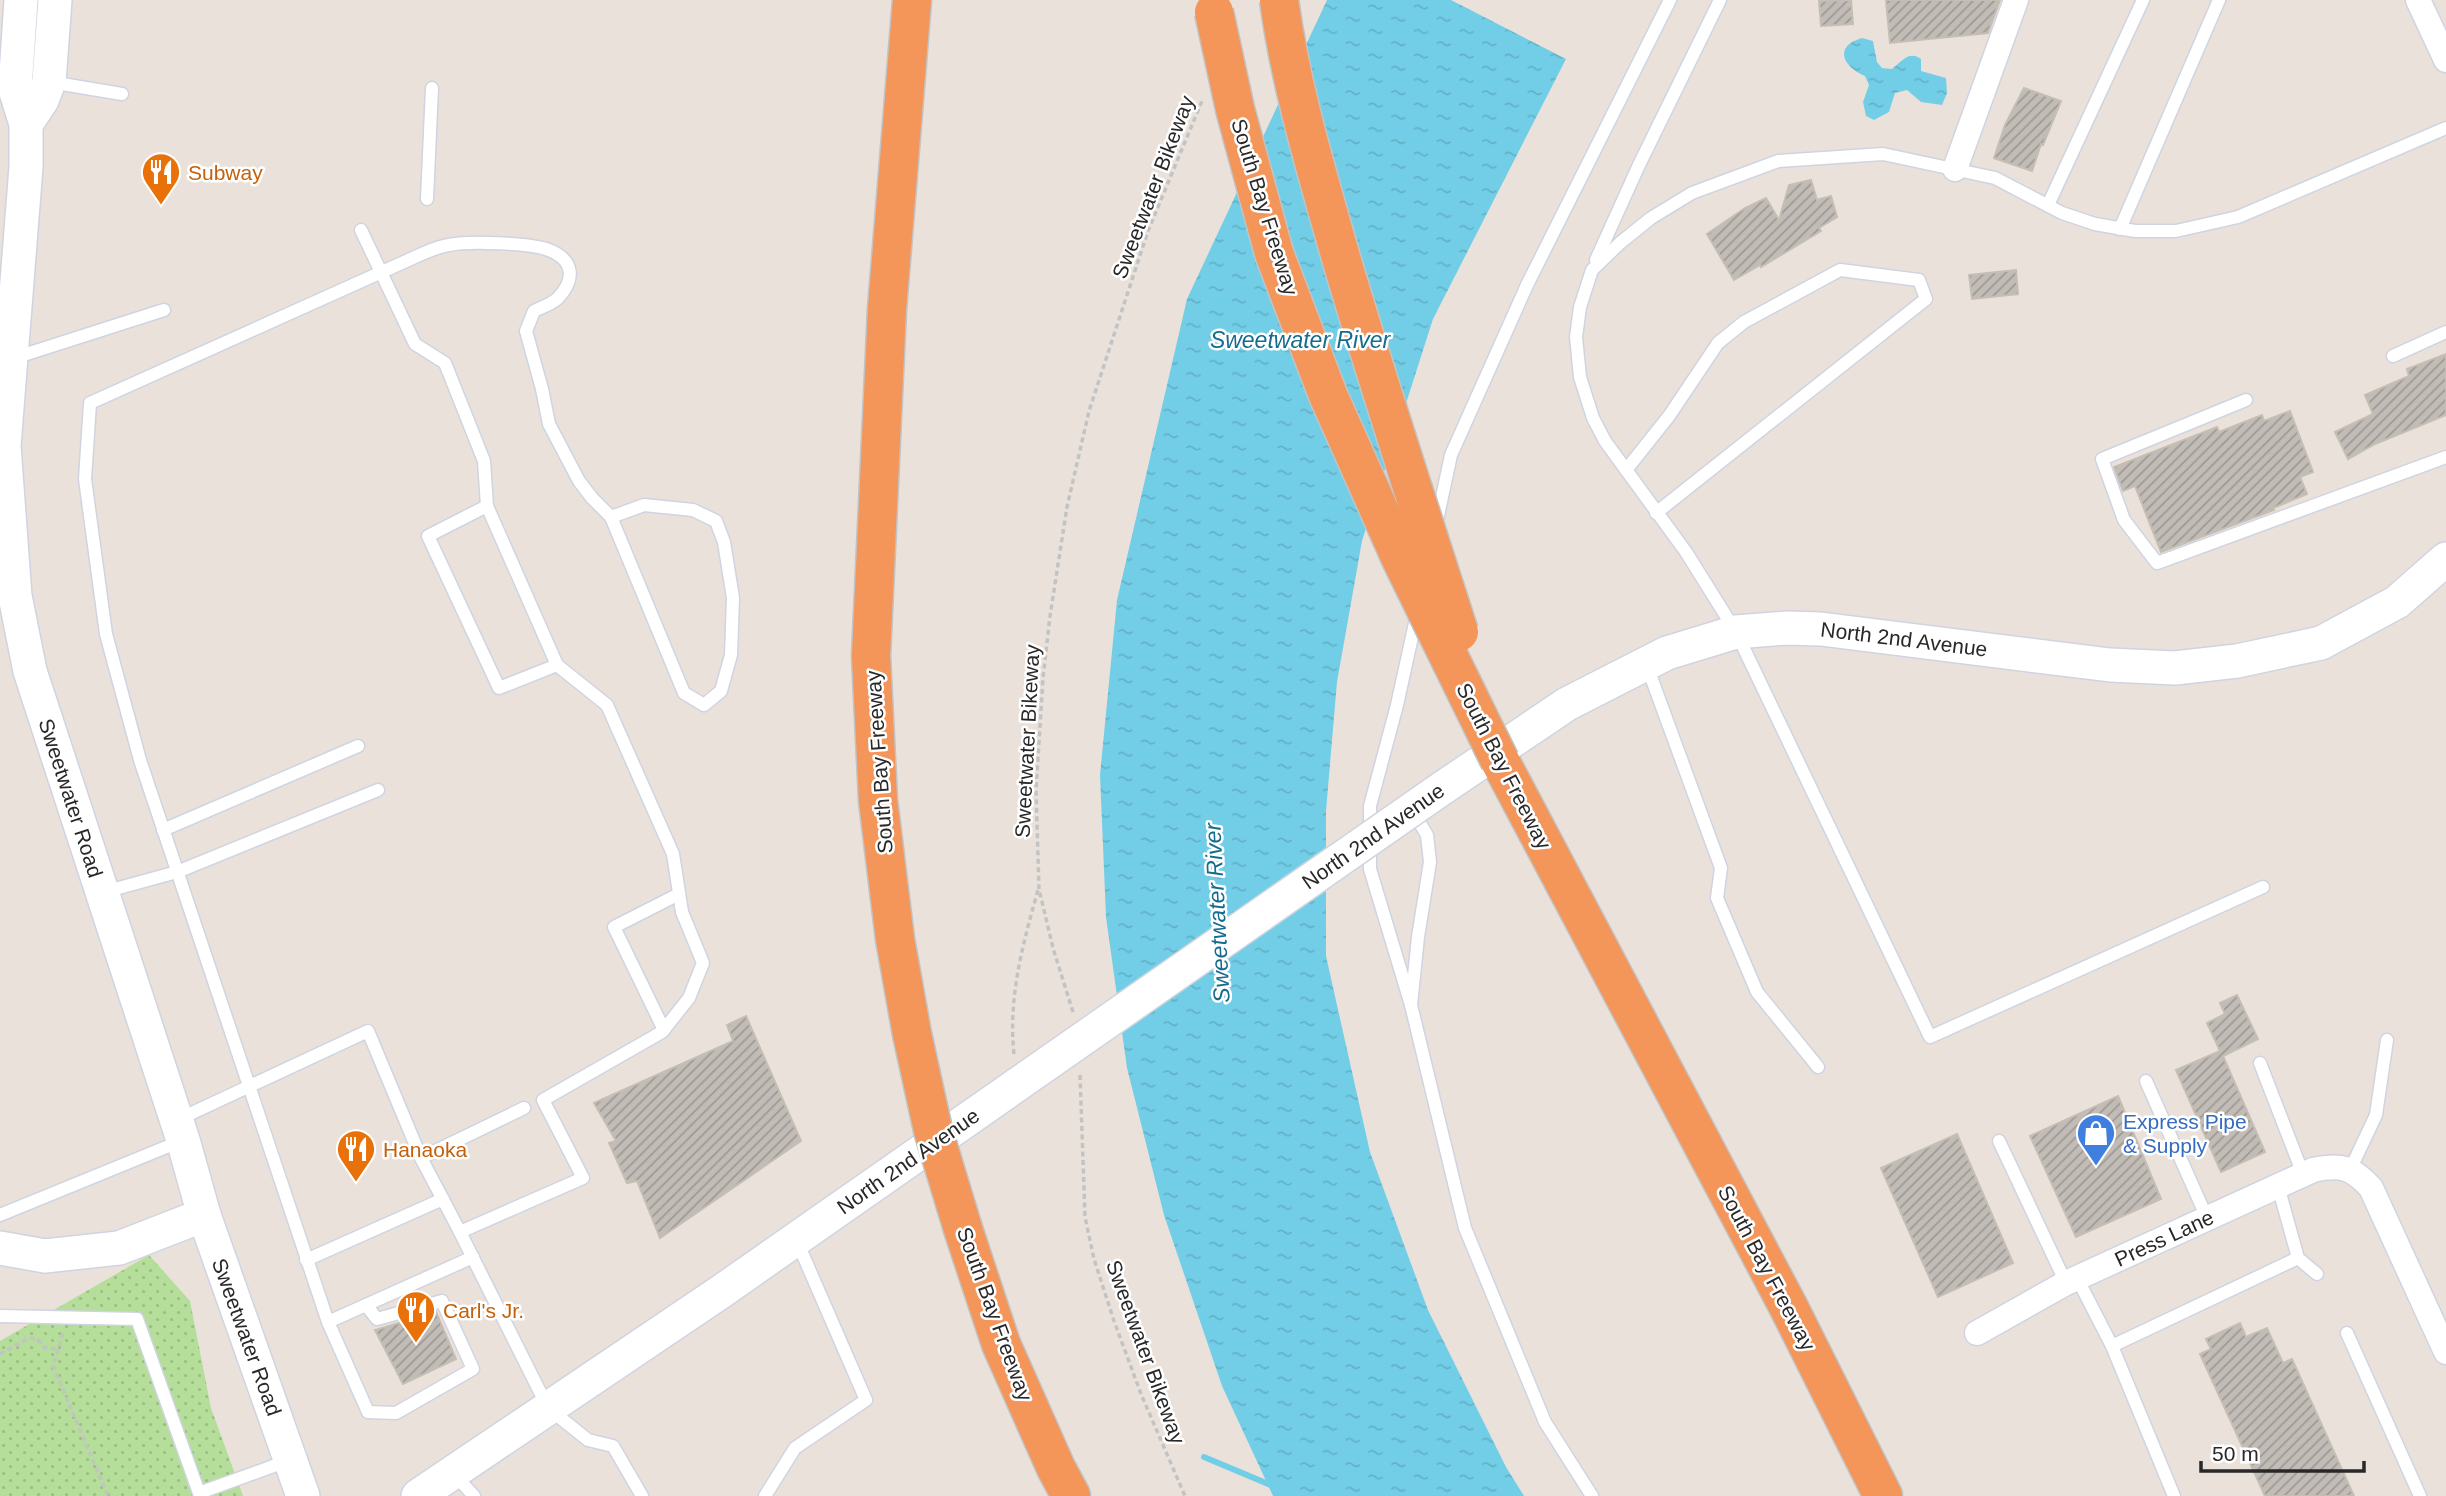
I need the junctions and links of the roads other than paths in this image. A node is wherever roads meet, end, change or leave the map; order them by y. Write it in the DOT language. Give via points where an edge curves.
graph roads {
  1 [pos="21,0"];
  2 [pos="55,0"];
  3 [pos="912,0"];
  4 [pos="1279,0"];
  5 [pos="1670,0"];
  6 [pos="1720,0"];
  7 [pos="2016,0"];
  8 [pos="2143,0"];
  9 [pos="2219,0"];
  10 [pos="2418,0"];
  11 [pos="1212,6"];
  12 [pos="2446,60"];
  13 [pos="49,82"];
  14 [pos="432,88"];
  15 [pos="122,94"];
  16 [pos="26,124"];
  17 [pos="2446,128"];
  18 [pos="1955,169"];
  19 [pos="427,199"];
  20 [pos="2048,205"];
  21 [pos="2120,229"];
  22 [pos="361,230"];
  23 [pos="1592,270"];
  24 [pos="381,274"];
  25 [pos="164,310"];
  26 [pos="2446,332"];
  27 [pos="2393,356"];
  28 [pos="5,359"];
  29 [pos="2246,400"];
  30 [pos="2446,457"];
  31 [pos="1626,470"];
  32 [pos="487,506"];
  33 [pos="1656,513"];
  34 [pos="611,517"];
  35 [pos="2446,559"];
  36 [pos="1736,632"];
  37 [pos="1646,662"];
  38 [pos="557,665"];
  39 [pos="358,746"];
  40 [pos="1500,761"];
  41 [pos="378,790"];
  42 [pos="1411,810"];
  43 [pos="163,830"];
  44 [pos="177,872"];
  45 [pos="2263,887"];
  46 [pos="102,893"];
  47 [pos="679,894"];
  48 [pos="1411,1004"];
  49 [pos="664,1030"];
  50 [pos="2387,1040"];
  51 [pos="2260,1063"];
  52 [pos="1818,1067"];
  53 [pos="2146,1081"];
  54 [pos="248,1088"];
  55 [pos="524,1108"];
  56 [pos="180,1130"];
  57 [pos="1998,1141"];
  58 [pos="421,1158"];
  59 [pos="2354,1172"];
  60 [pos="2303,1174"];
  61 [pos="2278,1186"];
  62 [pos="443,1199"];
  63 [pos="0,1215"];
  64 [pos="204,1215"];
  65 [pos="2207,1218"];
  66 [pos="460,1232"];
  67 [pos="796,1239"];
  68 [pos="0,1248"];
  69 [pos="473,1258"];
  70 [pos="2298,1258"];
  71 [pos="306,1260"];
  72 [pos="2317,1275"];
  73 [pos="2072,1280"];
  74 [pos="366,1305"];
  75 [pos="0,1316"];
  76 [pos="328,1322"];
  77 [pos="1977,1333"];
  78 [pos="2347,1333"];
  79 [pos="2112,1346"];
  80 [pos="2446,1352"];
  81 [pos="548,1408"];
  82 [pos="288,1453"];
  83 [pos="463,1485"];
  84 [pos="303,1496"];
  85 [pos="418,1496"];
  86 [pos="642,1496"];
  87 [pos="765,1496"];
  88 [pos="1071,1496"];
  89 [pos="1592,1496"];
  90 [pos="1883,1496"];
  91 [pos="2174,1496"];
  92 [pos="2420,1496"];
  1 -- 16 [label="street, Sweetwater Road" via="15,89"];
  2 -- 13 [label="street"];
  3 -- 88 [label="highway, South Bay Freeway, bridge" via="887,309 871,656 878,800 895,939 933,1129 1001,1344"];
  4 -- 40 [label="highway, bridge" via="1315,167"];
  5 -- 48 [label="lane" via="1527,285 1451,455 1397,705 1370,806 1370,869"];
  6 -- 23 [label="lane"];
  7 -- 18 [label="street"];
  8 -- 20 [label="lane"];
  9 -- 21 [label="lane"];
  10 -- 12 [label="street"];
  11 -- 40 [label="highway, South Bay Freeway, bridge" via="1274,253 1318,369 1401,559"];
  13 -- 15 [label="lane"];
  13 -- 16 [label="street"];
  14 -- 19 [label="lane"];
  16 -- 28 [label="street, Sweetwater Road" via="26,167"];
  17 -- 21 [label="lane" via="2223,222 2176,231"];
  18 -- 20 [label="lane" via="1995,178"];
  18 -- 23 [label="lane" via="1883,154 1778,160 1692,193 1651,218"];
  20 -- 21 [label="lane"];
  22 -- 24 [label="lane"];
  23 -- 31 [label="lane" via="1576,337 1580,377 1593,418"];
  24 -- 32 [label="lane" via="415,344 445,363 484,461"];
  24 -- 34 [label="lane" via="449,245 523,246 546,249 564,259 570,281 557,300 534,311 526,331 549,424 579,481"];
  24 -- 43 [label="lane" via="90,403 85,479 106,634"];
  25 -- 28 [label="lane"];
  26 -- 27 [label="lane"];
  28 -- 46 [label="street, Sweetwater Road" via="4,446 15,596 30,671"];
  29 -- 30 [label="lane" via="2102,459 2124,520 2157,563"];
  31 -- 33 [label="lane"];
  31 -- 33 [label="lane" via="1670,416 1718,343 1744,322 1840,270 1919,280 1926,299"];
  32 -- 38 [label="lane"];
  32 -- 38 [label="lane" via="428,536 499,688"];
  33 -- 36 [label="lane"];
  34 -- 34 [label="lane" via="684,693 704,705 722,691 731,654 733,597 716,521 693,510 644,505"];
  35 -- 36 [label="street, North 2nd Avenue" via="2398,601 2321,643 2200,665 2110,665 1821,628"];
  36 -- 37 [label="street, North 2nd Avenue"];
  36 -- 45 [label="lane" via="1930,1037"];
  37 -- 42 [label="street, North 2nd Avenue, bridge" via="1567,704"];
  37 -- 52 [label="lane" via="1721,868 1717,898 1757,992"];
  38 -- 47 [label="lane" via="607,705 673,854"];
  39 -- 43 [label="lane"];
  40 -- 90 [label="highway, South Bay Freeway" via="1782,1294"];
  41 -- 44 [label="lane"];
  42 -- 48 [label="lane" via="1427,835 1430,862"];
  42 -- 67 [label="street, North 2nd Avenue, bridge"];
  43 -- 44 [label="lane"];
  44 -- 46 [label="lane"];
  44 -- 54 [label="lane"];
  46 -- 56 [label="street, Sweetwater Road"];
  47 -- 49 [label="lane" via="703,963 689,998"];
  47 -- 49 [label="lane" via="614,927"];
  48 -- 89 [label="lane" via="1465,1228 1545,1422"];
  49 -- 66 [label="lane" via="543,1100 583,1178"];
  50 -- 59 [label="lane" via="2376,1115"];
  51 -- 60 [label="lane"];
  53 -- 65 [label="lane"];
  54 -- 56 [label="lane"];
  54 -- 58 [label="lane" via="368,1031"];
  54 -- 71 [label="lane"];
  55 -- 58 [label="lane"];
  56 -- 63 [label="lane"];
  56 -- 64 [label="street, Sweetwater Road"];
  57 -- 73 [label="lane"];
  58 -- 62 [label="lane"];
  59 -- 60 [label="street, Press Lane" via="2332,1166"];
  59 -- 80 [label="street" via="2371,1188"];
  60 -- 61 [label="street, Press Lane"];
  61 -- 65 [label="street, Press Lane"];
  61 -- 70 [label="lane"];
  62 -- 66 [label="lane"];
  62 -- 71 [label="lane"];
  64 -- 68 [label="street" via="119,1248 45,1256"];
  64 -- 82 [label="street, Sweetwater Road"];
  65 -- 73 [label="street, Press Lane"];
  66 -- 69 [label="lane"];
  67 -- 81 [label="street, North 2nd Avenue"];
  67 -- 87 [label="lane" via="866,1400 795,1448"];
  69 -- 74 [label="lane"];
  69 -- 81 [label="lane"];
  70 -- 72 [label="lane"];
  70 -- 79 [label="lane"];
  71 -- 76 [label="lane"];
  73 -- 77 [label="street, Press Lane"];
  73 -- 79 [label="lane"];
  74 -- 76 [label="lane"];
  74 -- 76 [label="lane" via="377,1319 442,1301 473,1370 396,1413 368,1412"];
  75 -- 82 [label="lane" via="137,1319 199,1493"];
  78 -- 92 [label="lane"];
  79 -- 91 [label="lane"];
  81 -- 83 [label="street, North 2nd Avenue"];
  81 -- 86 [label="lane" via="587,1440 613,1446"];
  82 -- 84 [label="street, Sweetwater Road"];
  83 -- 85 [label="street, North 2nd Avenue"];
}
